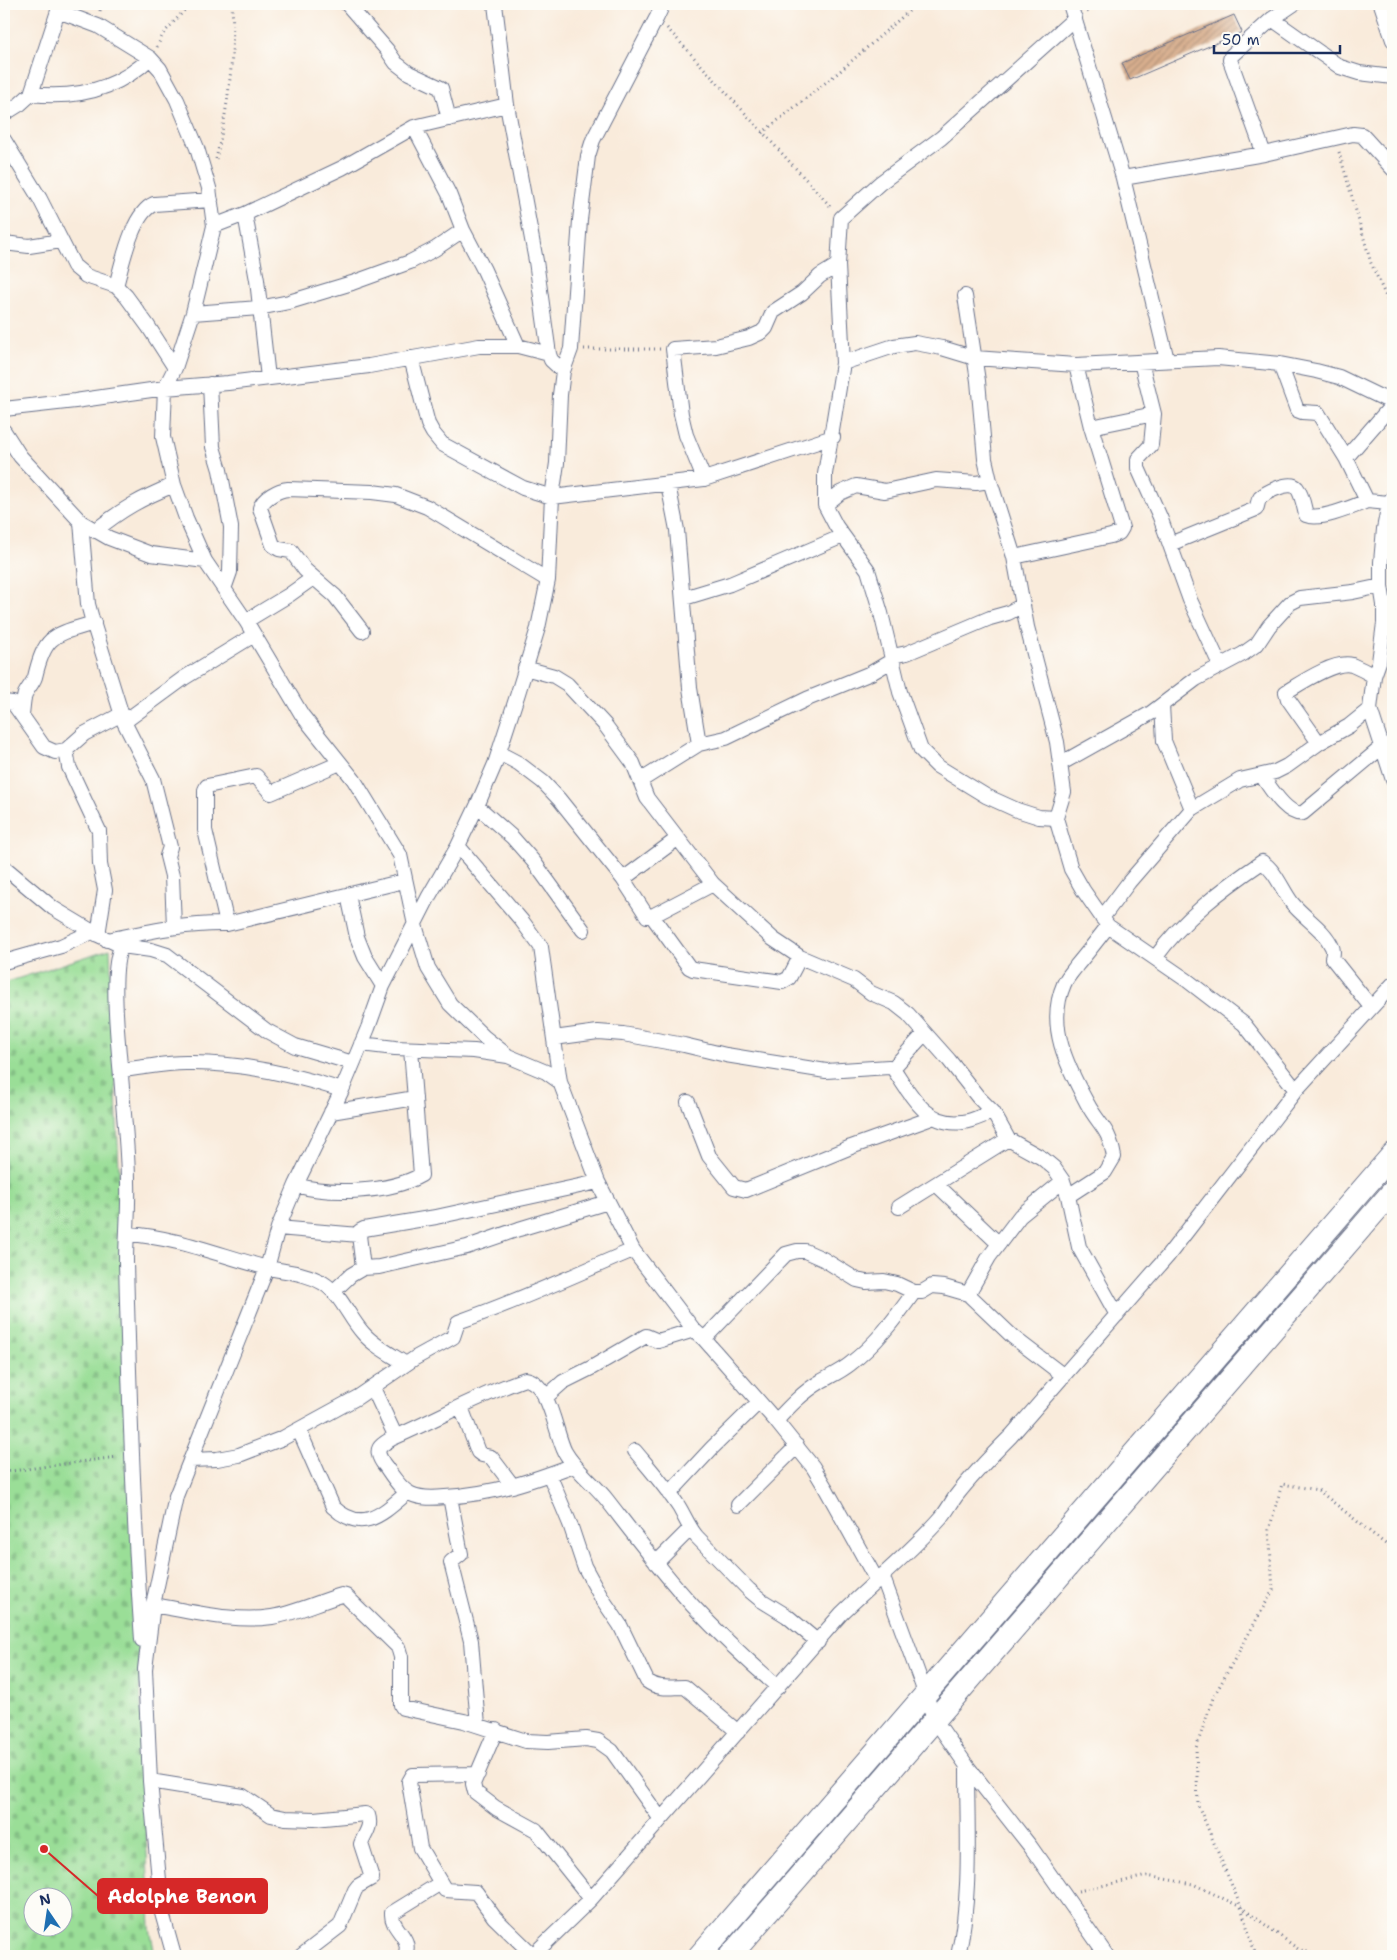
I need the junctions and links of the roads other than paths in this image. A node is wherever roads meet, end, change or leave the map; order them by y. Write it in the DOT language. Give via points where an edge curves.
graph roads {
  1 [pos="347,4"];
  2 [pos="495,4"];
  3 [pos="663,4"];
  4 [pos="1070,4"];
  5 [pos="1294,4"];
  6 [pos="1381,4"];
  7 [pos="58,8"];
  8 [pos="1075,18"];
  9 [pos="1272,19"];
  10 [pos="1393,40"];
  11 [pos="150,58"];
  12 [pos="1393,77"];
  13 [pos="31,94"];
  14 [pos="506,105"];
  15 [pos="4,114"];
  16 [pos="449,119"];
  17 [pos="414,127"];
  18 [pos="4,140"];
  19 [pos="1264,154"];
  20 [pos="1393,169"];
  21 [pos="1123,178"];
  22 [pos="210,194"];
  23 [pos="245,214"];
  24 [pos="214,226"];
  25 [pos="463,230"];
  26 [pos="61,241"];
  27 [pos="4,244"];
  28 [pos="838,265"];
  29 [pos="116,286"];
  30 [pos="965,296"];
  31 [pos="259,308"];
  32 [pos="193,313"];
  33 [pos="518,346"];
  34 [pos="549,354"];
  35 [pos="411,358"];
  36 [pos="974,358"];
  37 [pos="1166,360"];
  38 [pos="1141,362"];
  39 [pos="843,363"];
  40 [pos="1280,364"];
  41 [pos="1076,365"];
  42 [pos="175,368"];
  43 [pos="563,372"];
  44 [pos="268,378"];
  45 [pos="210,384"];
  46 [pos="165,388"];
  47 [pos="1393,404"];
  48 [pos="4,409"];
  49 [pos="1154,414"];
  50 [pos="1091,427"];
  51 [pos="4,431"];
  52 [pos="832,437"];
  53 [pos="1346,458"];
  54 [pos="704,479"];
  55 [pos="990,481"];
  56 [pos="174,484"];
  57 [pos="668,484"];
  58 [pos="552,497"];
  59 [pos="1391,500"];
  60 [pos="1367,501"];
  61 [pos="825,505"];
  62 [pos="81,522"];
  63 [pos="95,530"];
  64 [pos="843,536"];
  65 [pos="1170,544"];
  66 [pos="1014,557"];
  67 [pos="1387,559"];
  68 [pos="205,561"];
  69 [pos="314,578"];
  70 [pos="548,580"];
  71 [pos="1381,586"];
  72 [pos="224,590"];
  73 [pos="684,598"];
  74 [pos="1023,604"];
  75 [pos="1389,604"];
  76 [pos="246,621"];
  77 [pos="94,623"];
  78 [pos="362,631"];
  79 [pos="254,636"];
  80 [pos="892,658"];
  81 [pos="1220,665"];
  82 [pos="525,668"];
  83 [pos="1374,676"];
  84 [pos="4,702"];
  85 [pos="1162,705"];
  86 [pos="1370,709"];
  87 [pos="22,714"];
  88 [pos="123,718"];
  89 [pos="1319,743"];
  90 [pos="699,744"];
  91 [pos="1382,747"];
  92 [pos="66,750"];
  93 [pos="499,753"];
  94 [pos="340,763"];
  95 [pos="1060,764"];
  96 [pos="1262,776"];
  97 [pos="1393,780"];
  98 [pos="640,781"];
  99 [pos="478,806"];
  100 [pos="1192,809"];
  101 [pos="1056,818"];
  102 [pos="677,839"];
  103 [pos="458,846"];
  104 [pos="4,867"];
  105 [pos="623,879"];
  106 [pos="404,881"];
  107 [pos="713,884"];
  108 [pos="348,895"];
  109 [pos="652,916"];
  110 [pos="1105,922"];
  111 [pos="226,924"];
  112 [pos="415,925"];
  113 [pos="174,927"];
  114 [pos="583,930"];
  115 [pos="99,936"];
  116 [pos="122,946"];
  117 [pos="800,957"];
  118 [pos="1155,958"];
  119 [pos="4,962"];
  120 [pos="1393,984"];
  121 [pos="382,986"];
  122 [pos="1371,1007"];
  123 [pos="925,1033"];
  124 [pos="554,1038"];
  125 [pos="361,1044"];
  126 [pos="411,1049"];
  127 [pos="508,1056"];
  128 [pos="353,1062"];
  129 [pos="893,1068"];
  130 [pos="121,1070"];
  131 [pos="560,1082"];
  132 [pos="342,1090"];
  133 [pos="1296,1090"];
  134 [pos="415,1098"];
  135 [pos="688,1102"];
  136 [pos="331,1112"];
  137 [pos="993,1112"];
  138 [pos="932,1118"];
  139 [pos="1008,1139"];
  140 [pos="1393,1154"];
  141 [pos="1063,1181"];
  142 [pos="598,1182"];
  143 [pos="936,1184"];
  144 [pos="296,1185"];
  145 [pos="1393,1191"];
  146 [pos="1068,1196"];
  147 [pos="608,1202"];
  148 [pos="899,1207"];
  149 [pos="278,1228"];
  150 [pos="128,1234"];
  151 [pos="358,1235"];
  152 [pos="999,1244"];
  153 [pos="633,1250"];
  154 [pos="267,1268"];
  155 [pos="363,1268"];
  156 [pos="334,1291"];
  157 [pos="914,1292"];
  158 [pos="968,1294"];
  159 [pos="1117,1315"];
  160 [pos="699,1334"];
  161 [pos="406,1364"];
  162 [pos="1064,1376"];
  163 [pos="373,1388"];
  164 [pos="545,1398"];
  165 [pos="759,1402"];
  166 [pos="461,1407"];
  167 [pos="776,1421"];
  168 [pos="299,1430"];
  169 [pos="393,1438"];
  170 [pos="797,1446"];
  171 [pos="635,1451"];
  172 [pos="190,1460"];
  173 [pos="574,1465"];
  174 [pos="549,1474"];
  175 [pos="513,1486"];
  176 [pos="408,1492"];
  177 [pos="669,1494"];
  178 [pos="450,1497"];
  179 [pos="738,1505"];
  180 [pos="690,1529"];
  181 [pos="656,1563"];
  182 [pos="879,1577"];
  183 [pos="153,1605"];
  184 [pos="818,1642"];
  185 [pos="145,1669"];
  186 [pos="778,1687"];
  187 [pos="926,1695"];
  188 [pos="935,1720"];
  189 [pos="478,1725"];
  190 [pos="496,1730"];
  191 [pos="738,1732"];
  192 [pos="968,1766"];
  193 [pos="478,1774"];
  194 [pos="150,1781"];
  195 [pos="660,1818"];
  196 [pos="440,1884"];
  197 [pos="591,1899"];
  198 [pos="174,1956"];
  199 [pos="301,1956"];
  200 [pos="405,1956"];
  201 [pos="533,1956"];
  202 [pos="698,1956"];
  203 [pos="730,1956"];
  204 [pos="958,1956"];
  205 [pos="1107,1956"];
  1 -- 16 [label="street" via="396,63 441,88"];
  2 -- 14 [label="street"];
  3 -- 43 [label="street" via="600,125 588,156 571,349"];
  4 -- 8 [label="street"];
  5 -- 9 [label="street"];
  6 -- 10 [label="street"];
  7 -- 11 [label="street" via="98,26"];
  7 -- 13 [label="street"];
  8 -- 21 [label="street"];
  8 -- 28 [label="street" via="941,138 880,183 841,218"];
  9 -- 12 [label="street" via="1340,67"];
  9 -- 19 [label="street" via="1230,60"];
  11 -- 13 [label="street" via="127,78 98,89 62,96"];
  11 -- 22 [label="street" via="177,100 197,148"];
  13 -- 15 [label="street"];
  14 -- 16 [label="street"];
  14 -- 34 [label="street" via="536,262"];
  16 -- 17 [label="street"];
  17 -- 23 [label="street" via="342,168"];
  17 -- 25 [label="street" via="449,194"];
  18 -- 26 [label="street"];
  19 -- 20 [label="street" via="1353,134 1362,135"];
  19 -- 21 [label="street"];
  21 -- 37 [label="street"];
  22 -- 24 [label="street"];
  22 -- 29 [label="street" via="146,208 130,238"];
  23 -- 24 [label="street"];
  23 -- 31 [label="street" via="255,263"];
  24 -- 32 [label="street"];
  25 -- 31 [label="street" via="410,262 352,284"];
  25 -- 33 [label="street"];
  26 -- 27 [label="street" via="29,246"];
  26 -- 29 [label="street" via="78,272"];
  28 -- 39 [label="street"];
  28 -- 54 [label="street" via="773,312 762,332 716,346 673,349 686,435"];
  29 -- 42 [label="street" via="136,309"];
  30 -- 36 [label="street"];
  31 -- 32 [label="street"];
  31 -- 44 [label="street"];
  32 -- 42 [label="street"];
  33 -- 34 [label="street"];
  33 -- 35 [label="street" via="479,346"];
  34 -- 43 [label="street"];
  35 -- 44 [label="street"];
  35 -- 58 [label="street" via="428,424 442,444 523,488"];
  36 -- 39 [label="street" via="915,343 894,346"];
  36 -- 41 [label="street"];
  36 -- 55 [label="street"];
  37 -- 38 [label="street"];
  37 -- 40 [label="street" via="1218,358"];
  38 -- 41 [label="street"];
  38 -- 49 [label="street"];
  39 -- 52 [label="street"];
  40 -- 47 [label="street" via="1339,377"];
  40 -- 53 [label="street" via="1297,410 1318,413"];
  41 -- 50 [label="street"];
  42 -- 46 [label="street"];
  43 -- 58 [label="street"];
  44 -- 45 [label="street"];
  45 -- 46 [label="street"];
  45 -- 72 [label="street" via="213,447 231,527 230,572"];
  46 -- 48 [label="street"];
  46 -- 56 [label="street" via="163,437"];
  47 -- 53 [label="street"];
  49 -- 50 [label="street"];
  49 -- 65 [label="street" via="1152,445 1138,459 1138,468"];
  50 -- 66 [label="street" via="1122,528 1110,536"];
  51 -- 62 [label="street" via="20,456"];
  52 -- 54 [label="street"];
  52 -- 61 [label="street" via="825,474"];
  53 -- 60 [label="street"];
  54 -- 57 [label="street"];
  55 -- 61 [label="street" via="936,480 885,490 856,486"];
  55 -- 66 [label="street"];
  56 -- 63 [label="street" via="128,506"];
  56 -- 68 [label="street"];
  57 -- 58 [label="street"];
  57 -- 73 [label="street" via="677,530"];
  58 -- 70 [label="street"];
  59 -- 60 [label="street"];
  59 -- 67 [label="street" via="1384,528"];
  60 -- 65 [label="street" via="1340,512 1311,517 1306,515 1298,489 1287,485 1265,494 1256,509"];
  61 -- 64 [label="street"];
  62 -- 63 [label="street"];
  62 -- 77 [label="street" via="88,604"];
  63 -- 68 [label="street" via="151,554"];
  64 -- 73 [label="street" via="730,584"];
  64 -- 80 [label="street" via="868,570"];
  65 -- 81 [label="street" via="1190,600"];
  66 -- 74 [label="street"];
  67 -- 71 [label="street"];
  68 -- 72 [label="street"];
  69 -- 70 [label="street" via="291,551 275,547 266,525 261,504 282,490 396,495 427,507"];
  69 -- 76 [label="street"];
  69 -- 78 [label="street" via="335,596"];
  70 -- 82 [label="street"];
  71 -- 75 [label="street"];
  71 -- 81 [label="street" via="1300,598 1290,603 1268,626 1257,644"];
  72 -- 76 [label="street"];
  73 -- 90 [label="street" via="690,688"];
  74 -- 80 [label="street" via="1008,613"];
  74 -- 95 [label="street"];
  75 -- 83 [label="street"];
  76 -- 79 [label="street"];
  77 -- 87 [label="street" via="50,640 41,653 34,679 25,695"];
  77 -- 88 [label="street"];
  79 -- 88 [label="street"];
  79 -- 94 [label="street" via="302,715"];
  80 -- 90 [label="street" via="871,674 806,699 726,738"];
  80 -- 101 [label="street" via="900,692 921,750 937,766 986,796 1017,810"];
  81 -- 85 [label="street"];
  82 -- 93 [label="street"];
  82 -- 98 [label="street" via="554,676 567,684 617,740"];
  83 -- 86 [label="street"];
  83 -- 89 [label="street" via="1350,665 1333,667 1286,692"];
  84 -- 87 [label="street" via="14,703"];
  85 -- 95 [label="street"];
  85 -- 100 [label="street" via="1164,741"];
  86 -- 89 [label="street"];
  86 -- 91 [label="street"];
  87 -- 92 [label="street" via="44,747 55,752"];
  88 -- 92 [label="street" via="84,734"];
  88 -- 113 [label="street" via="153,779 170,847 166,856 172,876"];
  89 -- 96 [label="street" via="1287,766"];
  90 -- 98 [label="street"];
  91 -- 96 [label="street" via="1303,813 1293,812 1280,801"];
  91 -- 97 [label="street"];
  92 -- 115 [label="street" via="69,767 99,830 105,890"];
  93 -- 99 [label="street"];
  93 -- 105 [label="street" via="518,763 548,788"];
  94 -- 106 [label="street" via="400,855"];
  94 -- 111 [label="street" via="271,793 256,776 207,786 205,830"];
  95 -- 101 [label="street" via="1064,792"];
  96 -- 100 [label="street" via="1240,780"];
  98 -- 102 [label="street" via="646,798"];
  99 -- 103 [label="street"];
  99 -- 114 [label="street" via="534,862"];
  100 -- 110 [label="street" via="1129,882"];
  101 -- 110 [label="street" via="1071,869"];
  102 -- 105 [label="street"];
  102 -- 107 [label="street"];
  103 -- 112 [label="street"];
  103 -- 124 [label="street" via="541,947"];
  104 -- 115 [label="street" via="53,908"];
  105 -- 109 [label="street" via="647,916"];
  106 -- 108 [label="street"];
  106 -- 112 [label="street"];
  107 -- 109 [label="street"];
  107 -- 117 [label="street" via="773,939"];
  108 -- 111 [label="street"];
  108 -- 121 [label="street" via="357,937"];
  109 -- 117 [label="street" via="693,969 782,982 789,978"];
  110 -- 118 [label="street"];
  110 -- 146 [label="street" via="1064,982 1057,1006 1057,1032 1088,1105 1106,1130 1114,1157 1104,1172"];
  111 -- 113 [label="street"];
  112 -- 121 [label="street"];
  112 -- 127 [label="street" via="428,968 450,1004"];
  113 -- 115 [label="street"];
  115 -- 116 [label="street"];
  115 -- 119 [label="street"];
  116 -- 128 [label="street" via="167,956 267,1031 295,1046"];
  116 -- 130 [label="street" via="117,953 116,971"];
  117 -- 123 [label="street" via="854,980 872,994 894,1003"];
  118 -- 122 [label="street" via="1182,924 1262,862 1275,875 1292,904 1325,937 1332,947 1332,958"];
  118 -- 133 [label="street" via="1244,1024"];
  120 -- 122 [label="street"];
  121 -- 125 [label="street"];
  122 -- 133 [label="street"];
  123 -- 129 [label="street"];
  123 -- 137 [label="street"];
  124 -- 129 [label="street" via="598,1032 623,1034 818,1070"];
  124 -- 131 [label="street"];
  125 -- 126 [label="street"];
  125 -- 128 [label="street"];
  126 -- 127 [label="street" via="474,1051"];
  126 -- 134 [label="street"];
  127 -- 131 [label="street" via="546,1072"];
  128 -- 132 [label="street"];
  129 -- 138 [label="street" via="913,1099"];
  130 -- 132 [label="street" via="186,1062 237,1066"];
  130 -- 150 [label="street"];
  131 -- 142 [label="street"];
  132 -- 136 [label="street"];
  133 -- 159 [label="street" via="1167,1257"];
  134 -- 136 [label="street"];
  134 -- 144 [label="street" via="421,1175 378,1188 349,1191"];
  135 -- 138 [label="street" via="709,1156 734,1187 746,1190"];
  136 -- 144 [label="street"];
  137 -- 138 [label="street" via="964,1122 949,1123"];
  137 -- 139 [label="street"];
  139 -- 141 [label="street" via="1042,1158"];
  139 -- 143 [label="street"];
  140 -- 187 [label="main road"];
  141 -- 146 [label="street"];
  141 -- 152 [label="street" via="1020,1216"];
  142 -- 147 [label="street"];
  142 -- 151 [label="street" via="364,1229"];
  143 -- 148 [label="street"];
  143 -- 152 [label="street"];
  144 -- 149 [label="street"];
  145 -- 188 [label="main road"];
  146 -- 159 [label="street" via="1079,1247"];
  147 -- 153 [label="street"];
  147 -- 155 [label="street" via="468,1247"];
  149 -- 151 [label="street"];
  149 -- 154 [label="street"];
  150 -- 154 [label="street" via="185,1243"];
  150 -- 185 [label="street" via="126,1259 135,1548"];
  151 -- 155 [label="street"];
  152 -- 158 [label="street"];
  153 -- 160 [label="street"];
  153 -- 161 [label="street" via="554,1286 458,1322 453,1337"];
  154 -- 156 [label="street" via="298,1273 322,1282"];
  154 -- 172 [label="street"];
  155 -- 156 [label="street"];
  156 -- 161 [label="street" via="364,1335"];
  157 -- 158 [label="street" via="922,1292 932,1286"];
  157 -- 160 [label="street" via="897,1284 857,1280 805,1250 797,1251 786,1254"];
  157 -- 167 [label="street" via="890,1326 862,1354 837,1374 810,1389"];
  158 -- 162 [label="street" via="1018,1341"];
  159 -- 162 [label="street"];
  160 -- 164 [label="street" via="658,1341 646,1336 562,1382"];
  160 -- 165 [label="street"];
  161 -- 163 [label="street"];
  162 -- 182 [label="street" via="984,1463 918,1543"];
  163 -- 168 [label="street"];
  163 -- 169 [label="street" via="394,1433"];
  164 -- 166 [label="street" via="535,1382 525,1379 489,1392"];
  164 -- 173 [label="street" via="564,1451"];
  165 -- 167 [label="street"];
  165 -- 177 [label="street"];
  166 -- 169 [label="street"];
  166 -- 175 [label="street" via="478,1452 490,1457"];
  167 -- 170 [label="street"];
  168 -- 172 [label="street" via="239,1455"];
  168 -- 176 [label="street" via="333,1507 340,1514 356,1521 378,1517"];
  169 -- 176 [label="street" via="378,1448 380,1458"];
  170 -- 179 [label="street"];
  170 -- 182 [label="street" via="826,1486"];
  171 -- 177 [label="street"];
  172 -- 183 [label="street" via="176,1496"];
  173 -- 174 [label="street"];
  173 -- 181 [label="street" via="595,1485"];
  174 -- 175 [label="street"];
  174 -- 191 [label="street" via="584,1566 620,1625 647,1681 655,1687 685,1687"];
  175 -- 178 [label="street"];
  176 -- 178 [label="street" via="427,1498"];
  177 -- 180 [label="street"];
  178 -- 189 [label="street" via="461,1554 451,1562 471,1642"];
  180 -- 181 [label="street"];
  180 -- 184 [label="street" via="749,1590"];
  181 -- 186 [label="street" via="732,1647"];
  182 -- 184 [label="street"];
  182 -- 187 [label="street"];
  183 -- 185 [label="street"];
  183 -- 189 [label="street" via="217,1616 270,1617 346,1596 398,1647 403,1708"];
  184 -- 186 [label="street"];
  185 -- 194 [label="street"];
  186 -- 191 [label="street"];
  187 -- 188 [label="street"];
  187 -- 202 [label="main road"];
  188 -- 192 [label="street"];
  188 -- 203 [label="main road"];
  189 -- 190 [label="street"];
  190 -- 193 [label="street"];
  190 -- 195 [label="street" via="526,1740 598,1741 612,1751"];
  191 -- 195 [label="street"];
  192 -- 204 [label="street" via="967,1886 963,1937"];
  192 -- 205 [label="street"];
  193 -- 196 [label="street" via="413,1775 410,1778 420,1848"];
  193 -- 197 [label="street" via="475,1792 536,1830"];
  194 -- 198 [label="street" via="162,1913"];
  194 -- 199 [label="street" via="243,1796 271,1815 285,1818 314,1820 368,1815 370,1822 361,1844 372,1878 358,1886 340,1926"];
  195 -- 197 [label="street"];
  196 -- 200 [label="street" via="392,1913 407,1942"];
  196 -- 201 [label="street" via="444,1890 476,1892 494,1917"];
  197 -- 201 [label="street"];
}
